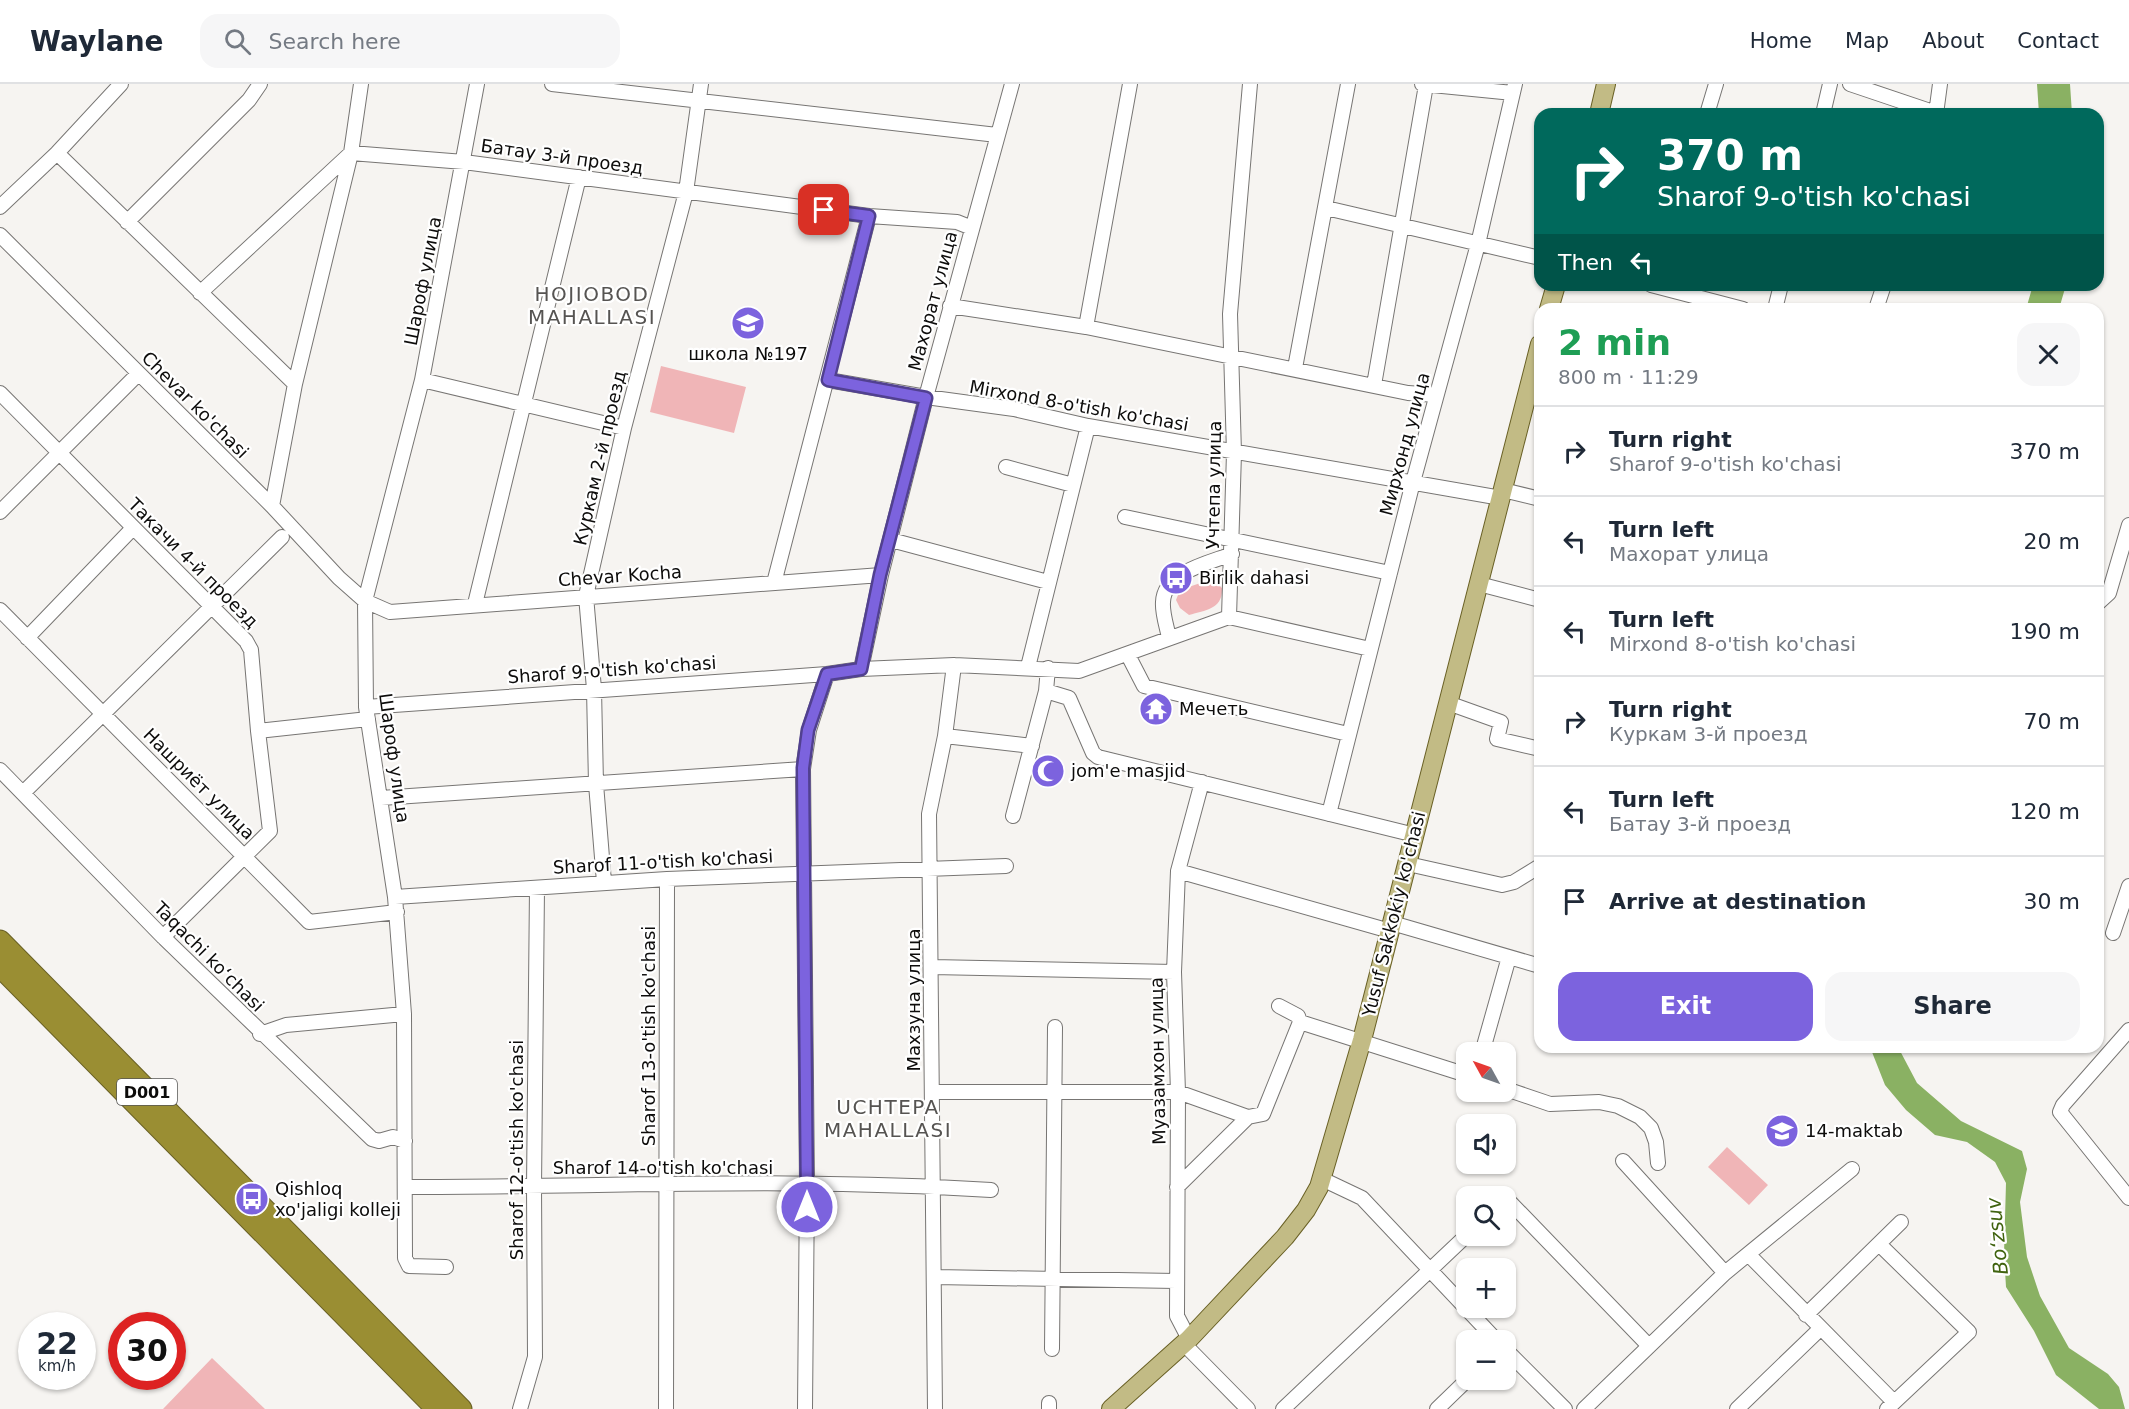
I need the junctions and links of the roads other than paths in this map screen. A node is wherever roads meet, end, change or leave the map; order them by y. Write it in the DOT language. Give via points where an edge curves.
graph roads {
  1 [pos="121,84"];
  2 [pos="260,84"];
  3 [pos="361,84"];
  4 [pos="477,84"];
  5 [pos="552,84"];
  6 [pos="701,84"];
  7 [pos="1012,84"];
  8 [pos="1130,84"];
  9 [pos="1250,84"];
  10 [pos="1348,84"];
  11 [pos="1424,84"];
  12 [pos="1606,84"];
  13 [pos="1716,84"];
  14 [pos="1830,84"];
  15 [pos="1850,84"];
  16 [pos="1940,84"];
  17 [pos="1514,89"];
  18 [pos="698,102"];
  19 [pos="1600,108"];
  20 [pos="1709,108"];
  21 [pos="1824,108"];
  22 [pos="1919,108"];
  23 [pos="1937,108"];
  24 [pos="997,135"];
  25 [pos="57,153"];
  26 [pos="351,153"];
  27 [pos="464,162"];
  28 [pos="579,177"];
  29 [pos="686,192"];
  30 [pos="0,207"];
  31 [pos="1326,208"];
  32 [pos="869,216"];
  33 [pos="127,222"];
  34 [pos="1400,226"];
  35 [pos="972,228"];
  36 [pos="0,235"];
  37 [pos="1478,244"];
  38 [pos="1534,257"];
  39 [pos="1676,291"];
  40 [pos="200,293"];
  41 [pos="1721,303"];
  42 [pos="950,306"];
  43 [pos="1086,327"];
  44 [pos="1232,357"];
  45 [pos="1295,368"];
  46 [pos="1534,368"];
  47 [pos="138,374"];
  48 [pos="422,380"];
  49 [pos="828,380"];
  50 [pos="295,384"];
  51 [pos="1374,385"];
  52 [pos="0,393"];
  53 [pos="1436,395"];
  54 [pos="926,398"];
  55 [pos="522,403"];
  56 [pos="1088,426"];
  57 [pos="624,428"];
  58 [pos="60,452"];
  59 [pos="1234,453"];
  60 [pos="1006,467"];
  61 [pos="1413,482"];
  62 [pos="1073,485"];
  63 [pos="1502,494"];
  64 [pos="1534,498"];
  65 [pos="272,506"];
  66 [pos="0,512"];
  67 [pos="1125,517"];
  68 [pos="2129,525"];
  69 [pos="133,528"];
  70 [pos="282,537"];
  71 [pos="1233,539"];
  72 [pos="891,540"];
  73 [pos="1232,554"];
  74 [pos="1390,573"];
  75 [pos="880,575"];
  76 [pos="1048,582"];
  77 [pos="774,583"];
  78 [pos="1479,584"];
  79 [pos="586,596"];
  80 [pos="1534,598"];
  81 [pos="2104,598"];
  82 [pos="365,601"];
  83 [pos="475,604"];
  84 [pos="211,605"];
  85 [pos="0,610"];
  86 [pos="1229,617"];
  87 [pos="27,638"];
  88 [pos="1169,639"];
  89 [pos="1370,649"];
  90 [pos="1128,655"];
  91 [pos="954,665"];
  92 [pos="1028,667"];
  93 [pos="1048,668"];
  94 [pos="861,669"];
  95 [pos="827,674"];
  96 [pos="594,688"];
  97 [pos="1046,691"];
  98 [pos="1448,703"];
  99 [pos="367,713"];
  100 [pos="103,714"];
  101 [pos="258,731"];
  102 [pos="1348,734"];
  103 [pos="945,736"];
  104 [pos="1032,746"];
  105 [pos="1534,748"];
  106 [pos="803,768"];
  107 [pos="0,770"];
  108 [pos="1202,782"];
  109 [pos="596,784"];
  110 [pos="23,793"];
  111 [pos="381,798"];
  112 [pos="1329,814"];
  113 [pos="1013,816"];
  114 [pos="1415,834"];
  115 [pos="245,856"];
  116 [pos="1408,864"];
  117 [pos="930,866"];
  118 [pos="1006,866"];
  119 [pos="1534,870"];
  120 [pos="1178,871"];
  121 [pos="806,872"];
  122 [pos="667,879"];
  123 [pos="604,882"];
  124 [pos="2129,886"];
  125 [pos="537,888"];
  126 [pos="395,897"];
  127 [pos="397,912"];
  128 [pos="1391,927"];
  129 [pos="2114,933"];
  130 [pos="163,937"];
  131 [pos="0,941"];
  132 [pos="1509,957"];
  133 [pos="1534,964"];
  134 [pos="0,966"];
  135 [pos="932,968"];
  136 [pos="1174,972"];
  137 [pos="1279,1006"];
  138 [pos="404,1014"];
  139 [pos="1300,1022"];
  140 [pos="1055,1027"];
  141 [pos="74,1029"];
  142 [pos="2129,1030"];
  143 [pos="260,1034"];
  144 [pos="1362,1040"];
  145 [pos="1485,1042"];
  146 [pos="1456,1072"];
  147 [pos="1054,1090"];
  148 [pos="933,1092"];
  149 [pos="1178,1092"];
  150 [pos="1516,1092"];
  151 [pos="1248,1117"];
  152 [pos="405,1141"];
  153 [pos="1623,1161"];
  154 [pos="1658,1163"];
  155 [pos="1852,1169"];
  156 [pos="1322,1179"];
  157 [pos="667,1185"];
  158 [pos="807,1185"];
  159 [pos="932,1186"];
  160 [pos="407,1187"];
  161 [pos="534,1187"];
  162 [pos="1177,1187"];
  163 [pos="991,1191"];
  164 [pos="2129,1197"];
  165 [pos="1516,1208"];
  166 [pos="1901,1222"];
  167 [pos="1879,1244"];
  168 [pos="1456,1246"];
  169 [pos="1749,1255"];
  170 [pos="446,1267"];
  171 [pos="1432,1270"];
  172 [pos="1725,1273"];
  173 [pos="935,1277"];
  174 [pos="1052,1279"];
  175 [pos="1176,1281"];
  176 [pos="1806,1315"];
  177 [pos="1820,1329"];
  178 [pos="1487,1330"];
  179 [pos="1186,1341"];
  180 [pos="1649,1346"];
  181 [pos="1052,1349"];
  182 [pos="1516,1360"];
  183 [pos="418,1377"];
  184 [pos="1457,1390"];
  185 [pos="1891,1406"];
  186 [pos="437,1409"];
  187 [pos="461,1409"];
  188 [pos="520,1409"];
  189 [pos="666,1409"];
  190 [pos="805,1409"];
  191 [pos="935,1409"];
  192 [pos="1111,1409"];
  193 [pos="1248,1409"];
  194 [pos="1283,1409"];
  195 [pos="1437,1409"];
  196 [pos="1565,1409"];
  197 [pos="1584,1409"];
  198 [pos="1737,1409"];
  1 -- 25 [label="street"];
  2 -- 33 [label="street" via="249,100"];
  3 -- 26 [label="street"];
  4 -- 27 [label="street, Шароф улица"];
  5 -- 18 [label="street"];
  6 -- 18 [label="street, Куркам 2-й проезд"];
  7 -- 24 [label="street, Махорат улица"];
  8 -- 43 [label="street"];
  9 -- 44 [label="street, Учтепа улица" via="1230,314"];
  10 -- 31 [label="street"];
  11 -- 17 [label="street"];
  11 -- 34 [label="street"];
  12 -- 19 [label="main road"];
  13 -- 20 [label="street"];
  14 -- 21 [label="street"];
  15 -- 22 [label="street"];
  16 -- 23 [label="street"];
  17 -- 37 [label="street, Мирхонд улица"];
  18 -- 24 [label="street"];
  18 -- 29 [label="street, Куркам 2-й проезд"];
  24 -- 35 [label="street, Махорат улица"];
  25 -- 30 [label="street"];
  25 -- 33 [label="street"];
  26 -- 27 [label="street, Батау 3-й проезд"];
  26 -- 40 [label="street"];
  26 -- 50 [label="street"];
  27 -- 28 [label="street, Батау 3-й проезд"];
  27 -- 48 [label="street, Шароф улица"];
  28 -- 29 [label="street, Батау 3-й проезд"];
  28 -- 55 [label="street"];
  29 -- 32 [label="street, Батау 3-й проезд"];
  29 -- 57 [label="street, Куркам 2-й проезд"];
  31 -- 34 [label="street"];
  31 -- 45 [label="street"];
  32 -- 35 [label="street, Батау 3-й проезд" via="957,222"];
  32 -- 49 [label="street"];
  33 -- 40 [label="street"];
  34 -- 37 [label="street"];
  34 -- 51 [label="street"];
  35 -- 42 [label="street, Махорат улица"];
  36 -- 47 [label="street, Chevar ko'chasi"];
  37 -- 38 [label="street"];
  37 -- 53 [label="street, Мирхонд улица"];
  39 -- 41 [label="street"];
  40 -- 50 [label="street"];
  42 -- 43 [label="street"];
  42 -- 54 [label="street, Махорат улица"];
  43 -- 44 [label="street"];
  44 -- 45 [label="street"];
  44 -- 59 [label="street, Учтепа улица"];
  45 -- 51 [label="street"];
  46 -- 63 [label="main road, Yusuf Sakkokiy ko'chasi"];
  47 -- 58 [label="street"];
  47 -- 65 [label="street, Chevar ko'chasi"];
  48 -- 55 [label="street"];
  48 -- 82 [label="street, Шароф улица"];
  49 -- 54 [label="street, Mirxond 8-o'tish ko'chasi"];
  49 -- 77 [label="street"];
  50 -- 65 [label="street"];
  51 -- 53 [label="street"];
  52 -- 58 [label="street, Такачи 4-й проезд"];
  53 -- 61 [label="street, Мирхонд улица"];
  54 -- 56 [label="street, Mirxond 8-o'tish ko'chasi" via="1014,409"];
  54 -- 72 [label="street, Махорат улица"];
  55 -- 57 [label="street"];
  55 -- 83 [label="street"];
  56 -- 59 [label="street, Mirxond 8-o'tish ko'chasi"];
  56 -- 62 [label="street"];
  57 -- 79 [label="street, Куркам 2-й проезд"];
  58 -- 66 [label="street"];
  58 -- 69 [label="street, Такачи 4-й проезд"];
  59 -- 61 [label="street, Mirxond 8-o'tish ko'chasi"];
  59 -- 71 [label="street, Учтепа улица"];
  60 -- 62 [label="street"];
  61 -- 63 [label="street, Mirxond 8-o'tish ko'chasi"];
  61 -- 74 [label="street, Мирхонд улица"];
  62 -- 76 [label="street"];
  63 -- 64 [label="street, Mirxond 8-o'tish ko'chasi"];
  63 -- 78 [label="main road, Yusuf Sakkokiy ko'chasi"];
  65 -- 82 [label="street, Chevar ko'chasi"];
  67 -- 71 [label="street"];
  68 -- 81 [label="street" via="2109,593"];
  69 -- 84 [label="street, Такачи 4-й проезд"];
  69 -- 87 [label="street"];
  70 -- 84 [label="street"];
  71 -- 73 [label="street, Учтепа улица"];
  71 -- 74 [label="street"];
  72 -- 75 [label="street, Махорат улица"];
  72 -- 76 [label="street"];
  73 -- 86 [label="street, Учтепа улица"];
  73 -- 88 [label="street" via="1185,573 1168,586 1163,603"];
  74 -- 89 [label="street, Мирхонд улица"];
  75 -- 77 [label="street, Chevar Kocha"];
  75 -- 94 [label="street, Махорат улица"];
  76 -- 92 [label="street"];
  77 -- 79 [label="street, Chevar Kocha"];
  78 -- 80 [label="street"];
  78 -- 98 [label="main road, Yusuf Sakkokiy ko'chasi"];
  79 -- 83 [label="street, Chevar Kocha"];
  79 -- 96 [label="street, Куркам 2-й проезд"];
  82 -- 83 [label="street, Chevar Kocha" via="390,612"];
  82 -- 99 [label="street, Шароф улица"];
  84 -- 100 [label="street"];
  84 -- 101 [label="street, Такачи 4-й проезд" via="251,650"];
  85 -- 87 [label="street, Нашриёт улица"];
  86 -- 88 [label="street"];
  86 -- 89 [label="street"];
  87 -- 100 [label="street, Нашриёт улица"];
  88 -- 90 [label="street"];
  89 -- 102 [label="street, Мирхонд улица"];
  90 -- 93 [label="street" via="1079,671"];
  90 -- 102 [label="street" via="1144,686"];
  91 -- 92 [label="street"];
  91 -- 94 [label="street"];
  91 -- 103 [label="street, Махзуна улица"];
  92 -- 93 [label="street"];
  93 -- 97 [label="street"];
  94 -- 95 [label="street, Sharof 9-o'tish ko'chasi"];
  95 -- 96 [label="street, Sharof 9-o'tish ko'chasi"];
  95 -- 106 [label="street" via="808,730"];
  96 -- 99 [label="street, Sharof 9-o'tish ko'chasi"];
  96 -- 109 [label="street, Куркам 2-й проезд"];
  97 -- 104 [label="street"];
  97 -- 108 [label="street" via="1069,698 1098,757"];
  98 -- 105 [label="street" via="1502,722 1497,739"];
  98 -- 114 [label="main road, Yusuf Sakkokiy ko'chasi"];
  99 -- 101 [label="street, Sharof 9-o'tish ko'chasi"];
  99 -- 111 [label="street, Шароф улица"];
  100 -- 110 [label="street"];
  100 -- 115 [label="street, Нашриёт улица"];
  101 -- 115 [label="street, Такачи 4-й проезд" via="270,831"];
  102 -- 112 [label="street, Мирхонд улица"];
  103 -- 104 [label="street"];
  103 -- 117 [label="street, Махзуна улица" via="929,814"];
  104 -- 113 [label="street"];
  106 -- 109 [label="street"];
  106 -- 121 [label="street"];
  107 -- 110 [label="street, Taqachi koʻchasi"];
  108 -- 112 [label="street"];
  108 -- 120 [label="street, Муазамхон улица"];
  109 -- 111 [label="street"];
  109 -- 123 [label="street, Куркам 2-й проезд"];
  110 -- 130 [label="street, Taqachi koʻchasi"];
  111 -- 126 [label="street, Шароф улица"];
  112 -- 114 [label="street"];
  114 -- 116 [label="main road, Yusuf Sakkokiy ko'chasi"];
  115 -- 127 [label="street, Нашриёт улица" via="309,922"];
  115 -- 130 [label="street, Такачи 4-й проезд"];
  116 -- 119 [label="street" via="1502,885"];
  116 -- 128 [label="main road, Yusuf Sakkokiy ko'chasi"];
  117 -- 118 [label="street, Sharof 11-o'tish ko'chasi"];
  117 -- 121 [label="street, Sharof 11-o'tish ko'chasi"];
  117 -- 135 [label="street, Махзуна улица"];
  120 -- 128 [label="street"];
  120 -- 136 [label="street, Муазамхон улица"];
  121 -- 122 [label="street, Sharof 11-o'tish ko'chasi"];
  121 -- 158 [label="street"];
  122 -- 123 [label="street, Sharof 11-o'tish ko'chasi"];
  122 -- 157 [label="street, Sharof 13-o'tish ko'chasi"];
  123 -- 125 [label="street, Sharof 11-o'tish ko'chasi"];
  124 -- 129 [label="street"];
  125 -- 126 [label="street, Sharof 11-o'tish ko'chasi"];
  125 -- 161 [label="street, Sharof 12-o'tish ko'chasi"];
  126 -- 127 [label="street, Шароф улица"];
  127 -- 138 [label="street, Шароф улица"];
  128 -- 132 [label="street"];
  128 -- 144 [label="main road, Yusuf Sakkokiy ko'chasi"];
  130 -- 143 [label="street, Taqachi koʻchasi"];
  131 -- 141 [label="highway, D001"];
  132 -- 133 [label="street"];
  132 -- 145 [label="street"];
  134 -- 141 [label="highway, D001"];
  135 -- 136 [label="street"];
  135 -- 148 [label="street, Махзуна улица"];
  136 -- 149 [label="street, Муазамхон улица"];
  137 -- 139 [label="street" via="1298,1016"];
  138 -- 143 [label="street" via="286,1024"];
  138 -- 152 [label="street, Шароф улица"];
  139 -- 144 [label="street"];
  139 -- 151 [label="street" via="1263,1114"];
  140 -- 147 [label="street"];
  141 -- 183 [label="highway, D001"];
  142 -- 164 [label="street" via="2060,1112"];
  143 -- 152 [label="street, Taqachi koʻchasi" via="372,1139 393,1137"];
  144 -- 146 [label="street"];
  144 -- 156 [label="main road, Yusuf Sakkokiy ko'chasi"];
  147 -- 148 [label="street"];
  147 -- 149 [label="street"];
  147 -- 174 [label="street"];
  148 -- 159 [label="street, Махзуна улица"];
  149 -- 151 [label="street"];
  149 -- 162 [label="street, Муазамхон улица"];
  150 -- 154 [label="street" via="1550,1104 1599,1102 1618,1106 1640,1117 1651,1128"];
  151 -- 162 [label="street"];
  152 -- 160 [label="street, Шароф улица"];
  153 -- 172 [label="street"];
  155 -- 169 [label="street"];
  156 -- 171 [label="street" via="1362,1198"];
  156 -- 179 [label="main road, Yusuf Sakkokiy ko'chasi" via="1296,1224"];
  157 -- 158 [label="street, Sharof 14-o'tish ko'chasi"];
  157 -- 161 [label="street, Sharof 14-o'tish ko'chasi"];
  157 -- 189 [label="street, Sharof 13-o'tish ko'chasi"];
  158 -- 159 [label="street, Sharof 14-o'tish ko'chasi"];
  158 -- 190 [label="street"];
  159 -- 163 [label="street, Sharof 14-o'tish ko'chasi"];
  159 -- 173 [label="street, Махзуна улица"];
  160 -- 161 [label="street, Sharof 14-o'tish ko'chasi"];
  160 -- 170 [label="street, Шароф улица" via="405,1258 409,1266"];
  161 -- 188 [label="street, Sharof 12-o'tish ko'chasi" via="535,1357"];
  162 -- 175 [label="street, Муазамхон улица"];
  165 -- 180 [label="street"];
  166 -- 167 [label="street"];
  167 -- 176 [label="street"];
  167 -- 185 [label="street" via="1969,1332"];
  168 -- 171 [label="street"];
  169 -- 172 [label="street"];
  169 -- 176 [label="street"];
  171 -- 178 [label="street"];
  171 -- 194 [label="street"];
  172 -- 180 [label="street"];
  173 -- 174 [label="street"];
  173 -- 191 [label="street, Махзуна улица"];
  174 -- 175 [label="street"];
  174 -- 181 [label="street"];
  175 -- 179 [label="street, Муазамхон улица" via="1177,1316"];
  176 -- 177 [label="street"];
  177 -- 185 [label="street"];
  177 -- 198 [label="street"];
  179 -- 192 [label="main road, Yusuf Sakkokiy ko'chasi"];
  179 -- 193 [label="street"];
  180 -- 197 [label="street"];
  182 -- 196 [label="street"];
  183 -- 186 [label="highway, D001"];
  183 -- 187 [label="highway, D001"];
  184 -- 195 [label="street"];
}
